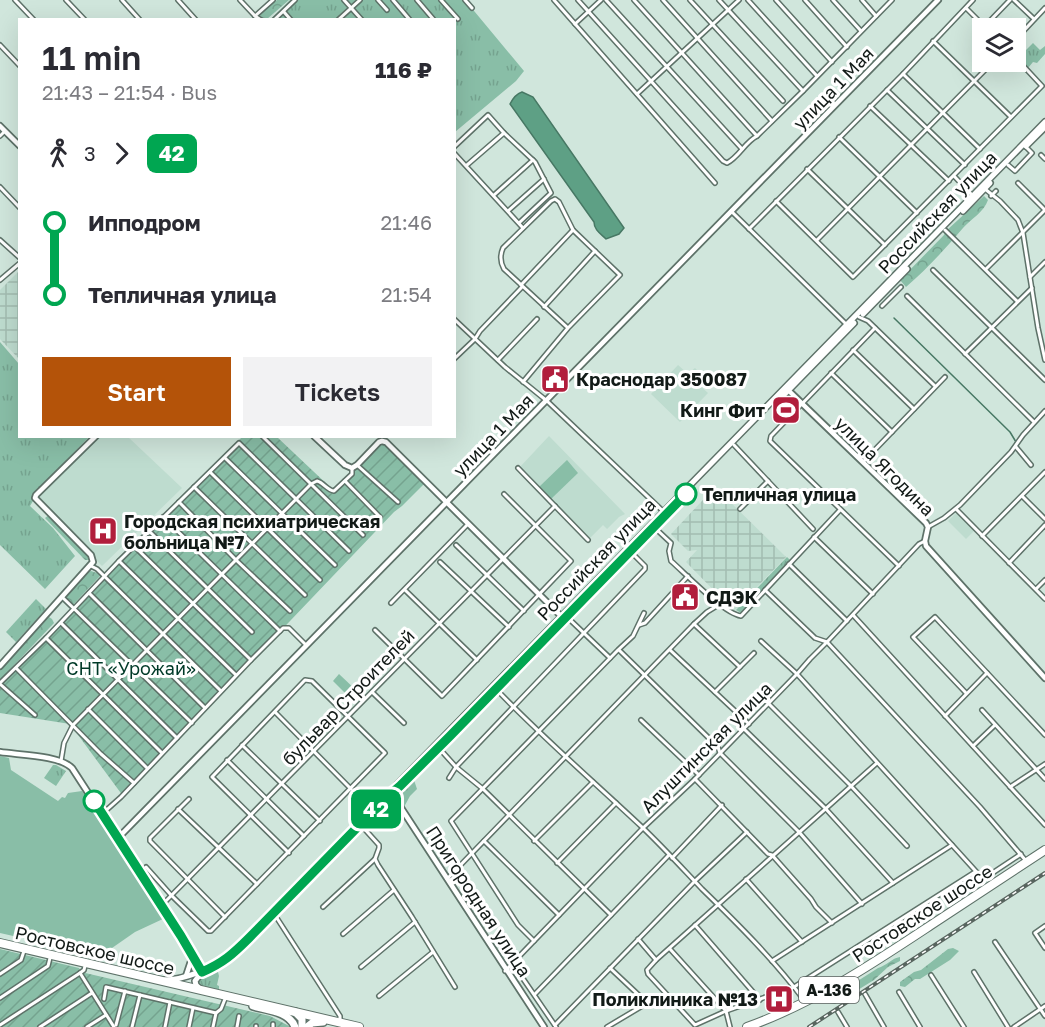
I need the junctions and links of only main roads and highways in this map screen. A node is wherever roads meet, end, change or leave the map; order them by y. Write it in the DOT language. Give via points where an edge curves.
graph roads {
  1 [pos="1045,122"];
  2 [pos="1045,127"];
  3 [pos="848,326"];
  4 [pos="789,391"];
  5 [pos="665,513"];
  6 [pos="564,616"];
  7 [pos="437,746"];
  8 [pos="1045,850"];
  9 [pos="1045,856"];
  10 [pos="0,944"];
  11 [pos="200,972"];
  12 [pos="152,981"];
  13 [pos="168,983"];
  14 [pos="206,992"];
  15 [pos="253,1006"];
  16 [pos="301,1014"];
  17 [pos="323,1022"];
  18 [pos="342,1025"];
  19 [pos="298,1027"];
  20 [pos="307,1027"];
  21 [pos="357,1027"];
  22 [pos="747,1027"];
  23 [pos="758,1027"];
  1 -- 3 [label="main road, Российская улица"];
  2 -- 3 [label="main road, Российская улица"];
  3 -- 4 [label="main road, Российская улица"];
  3 -- 4 [label="main road, Российская улица"];
  4 -- 5 [label="main road, Российская улица"];
  4 -- 5 [label="main road, Российская улица"];
  5 -- 6 [label="main road, Российская улица"];
  5 -- 6 [label="main road, Российская улица"];
  6 -- 7 [label="main road, Российская улица"];
  6 -- 7 [label="main road, Российская улица"];
  7 -- 11 [label="main road, Российская улица" via="227,960"];
  8 -- 22 [label="highway, Ростовское шоссе / А-136" via="827,991"];
  9 -- 23 [label="highway, Ростовское шоссе / А-136" via="829,994"];
  10 -- 12 [label="highway, Ростовское шоссе"];
  10 -- 12 [label="highway, Ростовское шоссе" via="82,969"];
  11 -- 12 [label="main road, Российская улица"];
  11 -- 13 [label="main road"];
  11 -- 14 [label="main road" via="195,983"];
  12 -- 13 [label="highway, Ростовское шоссе"];
  12 -- 15 [label="highway, Ростовское шоссе"];
  13 -- 14 [label="highway, Ростовское шоссе"];
  14 -- 16 [label="highway, Ростовское шоссе"];
  15 -- 16 [label="highway, Ростовское шоссе"];
  15 -- 19 [label="main road" via="287,1016"];
  16 -- 17 [label="highway, Ростовское шоссе"];
  16 -- 18 [label="highway, Ростовское шоссе"];
  16 -- 19 [label="main road"];
  17 -- 18 [label="highway, Ростовское шоссе"];
  17 -- 20 [label="main road"];
  18 -- 21 [label="highway, Ростовское шоссе"];
}
